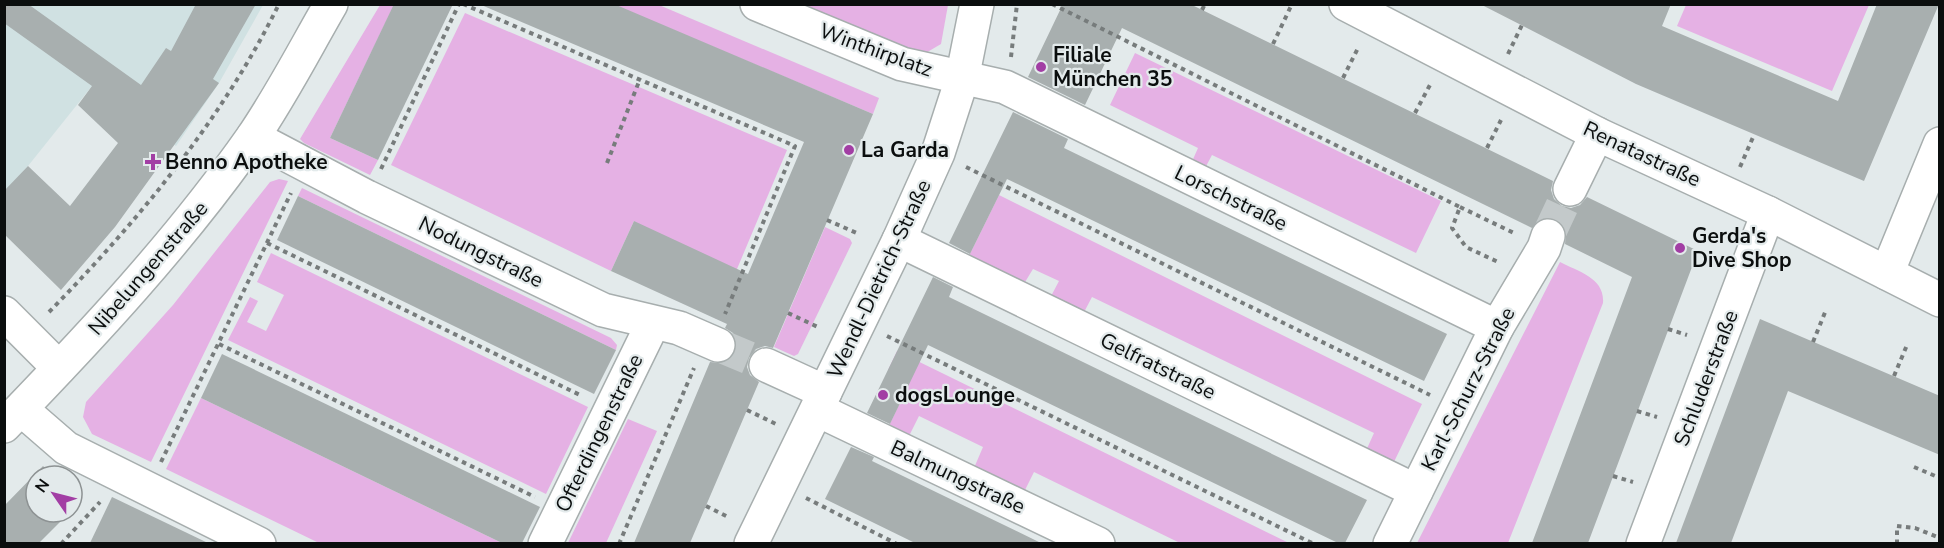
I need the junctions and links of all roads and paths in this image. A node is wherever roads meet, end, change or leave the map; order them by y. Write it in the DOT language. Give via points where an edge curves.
graph roads {
  1 [pos="279,4"];
  2 [pos="331,4"];
  3 [pos="461,4"];
  4 [pos="757,4"];
  5 [pos="977,4"];
  6 [pos="1017,4"];
  7 [pos="1052,4"];
  8 [pos="1205,4"];
  9 [pos="1292,4"];
  10 [pos="1346,4"];
  11 [pos="1202,10"];
  12 [pos="1274,44"];
  13 [pos="1011,59"];
  14 [pos="640,79"];
  15 [pos="962,79"];
  16 [pos="1596,134"];
  17 [pos="253,137"];
  18 [pos="1940,144"];
  19 [pos="938,153"];
  20 [pos="386,159"];
  21 [pos="607,163"];
  22 [pos="304,166"];
  23 [pos="1570,189"];
  24 [pos="1460,207"];
  25 [pos="1768,213"];
  26 [pos="828,220"];
  27 [pos="859,234"];
  28 [pos="899,240"];
  29 [pos="1546,242"];
  30 [pos="267,243"];
  31 [pos="1499,262"];
  32 [pos="1887,273"];
  33 [pos="1940,300"];
  34 [pos="1826,310"];
  35 [pos="653,323"];
  36 [pos="859,323"];
  37 [pos="16,324"];
  38 [pos="1497,327"];
  39 [pos="1668,329"];
  40 [pos="1696,338"];
  41 [pos="712,342"];
  42 [pos="1813,342"];
  43 [pos="219,344"];
  44 [pos="1907,345"];
  45 [pos="766,365"];
  46 [pos="59,368"];
  47 [pos="1894,376"];
  48 [pos="1433,397"];
  49 [pos="587,399"];
  50 [pos="821,401"];
  51 [pos="1637,411"];
  52 [pos="13,417"];
  53 [pos="1666,419"];
  54 [pos="1914,467"];
  55 [pos="1613,476"];
  56 [pos="1940,478"];
  57 [pos="135,483"];
  58 [pos="781,485"];
  59 [pos="1641,485"];
  60 [pos="1416,491"];
  61 [pos="538,498"];
  62 [pos="1940,538"];
  63 [pos="60,543"];
  64 [pos="259,543"];
  65 [pos="545,543"];
  66 [pos="619,543"];
  67 [pos="751,543"];
  68 [pos="897,543"];
  69 [pos="1098,543"];
  70 [pos="1314,543"];
  71 [pos="1390,543"];
  72 [pos="1643,543"];
  73 [pos="1897,543"];
  1 -- 37 [label="path" via="213,117 134,221"];
  2 -- 17 [label="street, Nibelungenstraße"];
  3 -- 14 [label="path"];
  3 -- 20 [label="path"];
  4 -- 15 [label="street, Winthirplatz" via="902,64"];
  5 -- 15 [label="street, Wendl-Dietrich-Straße"];
  6 -- 13 [label="path"];
  7 -- 24 [label="path"];
  8 -- 11 [label="path"];
  9 -- 12 [label="path"];
  10 -- 16 [label="street, Renatastraße"];
  14 -- 21 [label="path"];
  14 -- 41 [label="path" via="795,146"];
  15 -- 19 [label="street, Wendl-Dietrich-Straße"];
  15 -- 38 [label="street, Lorschstraße" via="1005,87"];
  16 -- 23 [label="street"];
  16 -- 25 [label="street, Renatastraße"];
  17 -- 22 [label="street, Nodungstraße"];
  17 -- 46 [label="street, Nibelungenstraße" via="159,257"];
  18 -- 32 [label="street"];
  19 -- 28 [label="street, Wendl-Dietrich-Straße"];
  19 -- 48 [label="path"];
  22 -- 30 [label="path"];
  22 -- 35 [label="street, Nodungstraße" via="603,310"];
  24 -- 29 [label="path"];
  24 -- 31 [label="path" via="1452,228 1466,247"];
  25 -- 32 [label="street, Renatastraße"];
  25 -- 72 [label="street, Schluderstraße"];
  26 -- 27 [label="path"];
  28 -- 36 [label="street, Wendl-Dietrich-Straße"];
  28 -- 60 [label="street, Gelfratstraße"];
  29 -- 38 [label="street, Karl-Schurz-Straße"];
  30 -- 43 [label="path"];
  30 -- 49 [label="path"];
  32 -- 33 [label="street, Renatastraße"];
  34 -- 42 [label="path"];
  35 -- 41 [label="street, Nodungstraße" via="679,328"];
  35 -- 65 [label="street, Ofterdingenstraße"];
  36 -- 50 [label="street, Wendl-Dietrich-Straße"];
  36 -- 70 [label="path"];
  37 -- 46 [label="street"];
  38 -- 60 [label="street, Karl-Schurz-Straße"];
  39 -- 40 [label="path"];
  41 -- 66 [label="path"];
  43 -- 57 [label="path"];
  43 -- 61 [label="path"];
  44 -- 47 [label="path"];
  45 -- 50 [label="street"];
  46 -- 52 [label="street, Nibelungenstraße"];
  50 -- 58 [label="street, Wendl-Dietrich-Straße"];
  50 -- 69 [label="street, Balmungstraße"];
  51 -- 53 [label="path"];
  52 -- 57 [label="street"];
  54 -- 56 [label="path"];
  55 -- 59 [label="path"];
  57 -- 63 [label="path"];
  57 -- 64 [label="street"];
  58 -- 67 [label="street, Wendl-Dietrich-Straße"];
  58 -- 68 [label="path"];
  60 -- 71 [label="street, Karl-Schurz-Straße"];
  62 -- 73 [label="path" via="1897,526"];
}
